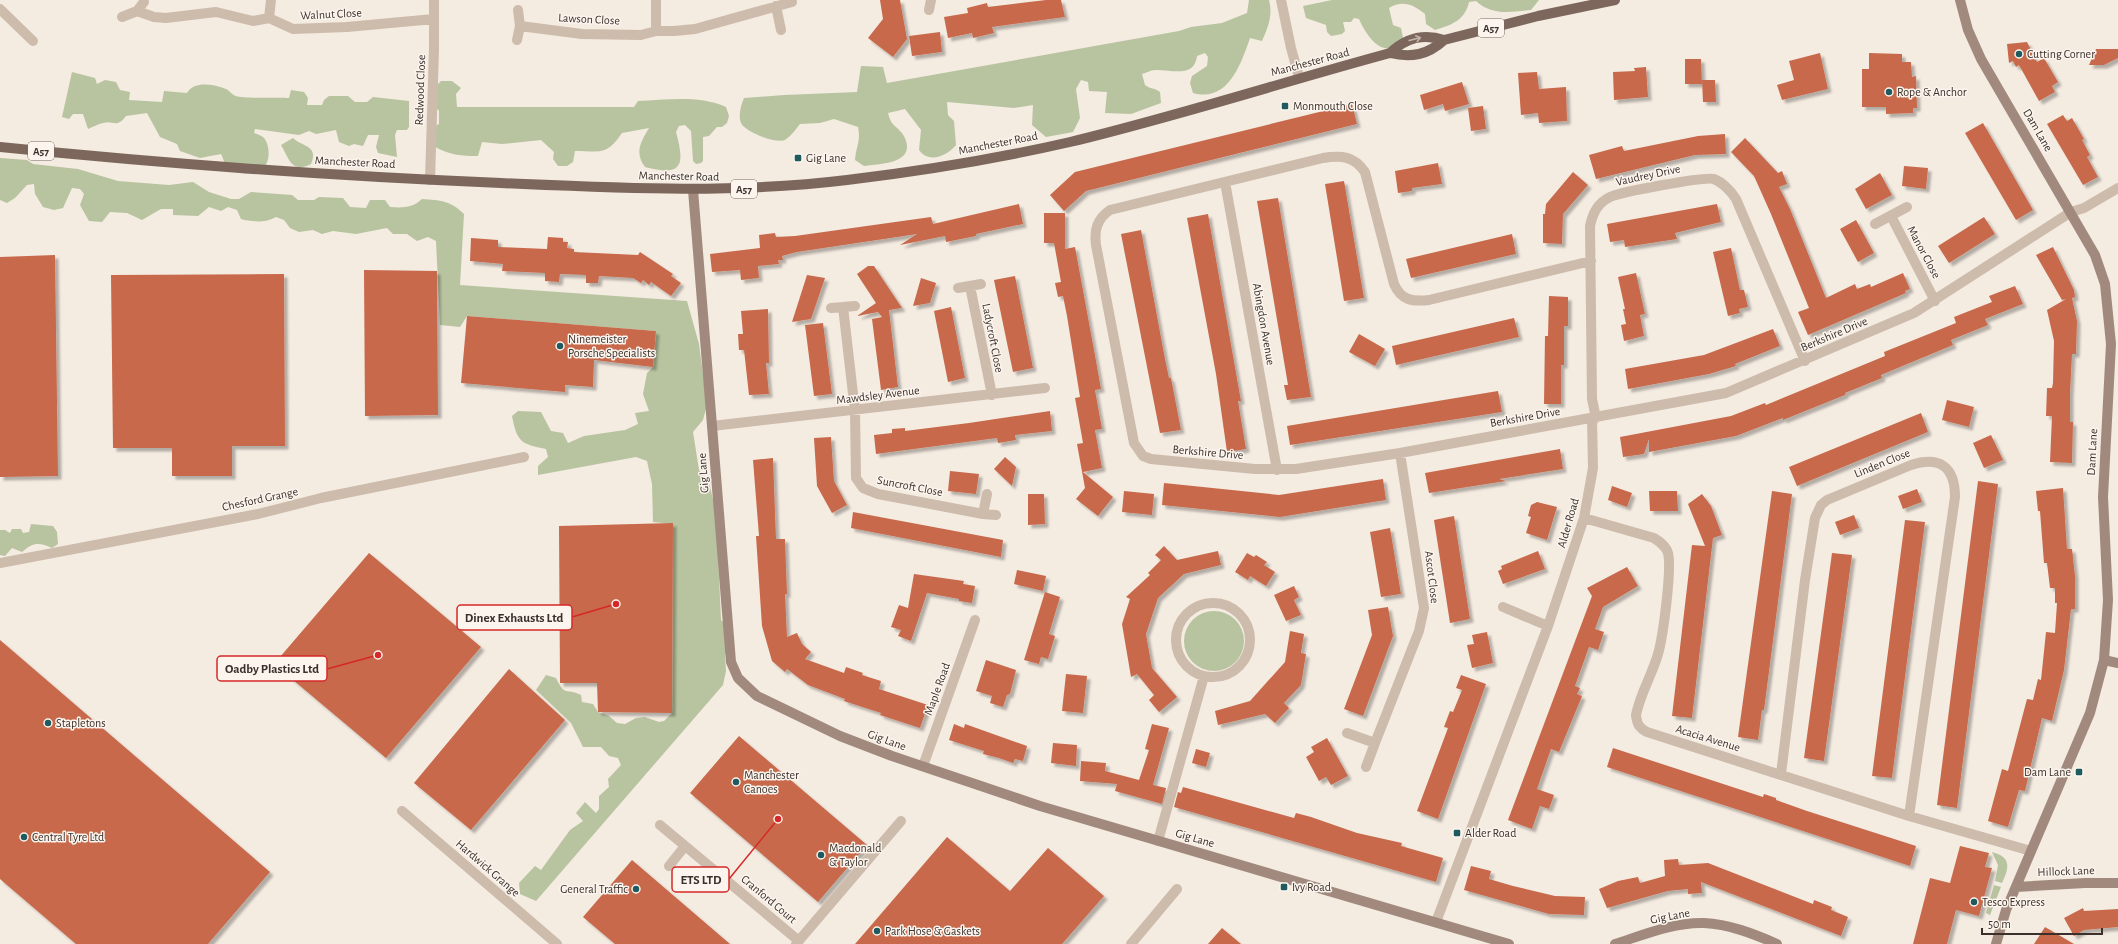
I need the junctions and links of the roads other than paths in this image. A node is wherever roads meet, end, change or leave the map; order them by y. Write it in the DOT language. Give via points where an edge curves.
graph roads {
  1 [pos="271,0"];
  2 [pos="434,0"];
  3 [pos="656,0"];
  4 [pos="1281,0"];
  5 [pos="1615,0"];
  6 [pos="1960,0"];
  7 [pos="144,2"];
  8 [pos="792,2"];
  9 [pos="776,6"];
  10 [pos="0,9"];
  11 [pos="518,10"];
  12 [pos="138,12"];
  13 [pos="122,17"];
  14 [pos="269,18"];
  15 [pos="434,19"];
  16 [pos="520,26"];
  17 [pos="781,30"];
  18 [pos="656,31"];
  19 [pos="517,40"];
  20 [pos="1444,40"];
  21 [pos="33,41"];
  22 [pos="1390,53"];
  23 [pos="1299,77"];
  24 [pos="0,147"];
  25 [pos="430,180"];
  26 [pos="1225,182"];
  27 [pos="2118,188"];
  28 [pos="693,190"];
  29 [pos="1907,207"];
  30 [pos="2071,212"];
  31 [pos="1891,216"];
  32 [pos="1875,224"];
  33 [pos="1591,261"];
  34 [pos="981,284"];
  35 [pos="970,286"];
  36 [pos="958,288"];
  37 [pos="1935,301"];
  38 [pos="855,306"];
  39 [pos="843,307"];
  40 [pos="831,308"];
  41 [pos="1805,361"];
  42 [pos="1045,388"];
  43 [pos="992,395"];
  44 [pos="855,411"];
  45 [pos="1594,418"];
  46 [pos="712,426"];
  47 [pos="1400,453"];
  48 [pos="524,457"];
  49 [pos="1277,470"];
  50 [pos="987,494"];
  51 [pos="983,514"];
  52 [pos="996,515"];
  53 [pos="1584,518"];
  54 [pos="0,563"];
  55 [pos="1503,608"];
  56 [pos="975,620"];
  57 [pos="1548,626"];
  58 [pos="2104,660"];
  59 [pos="2118,663"];
  60 [pos="1204,676"];
  61 [pos="1347,733"];
  62 [pos="1375,743"];
  63 [pos="923,766"];
  64 [pos="1366,767"];
  65 [pos="1781,774"];
  66 [pos="402,811"];
  67 [pos="1909,816"];
  68 [pos="901,821"];
  69 [pos="660,825"];
  70 [pos="1158,841"];
  71 [pos="685,846"];
  72 [pos="2031,851"];
  73 [pos="669,866"];
  74 [pos="2118,883"];
  75 [pos="2016,887"];
  76 [pos="1177,890"];
  77 [pos="1436,922"];
  78 [pos="797,943"];
  79 [pos="557,944"];
  80 [pos="1131,944"];
  81 [pos="1509,944"];
  82 [pos="1615,944"];
  83 [pos="1777,944"];
  84 [pos="1996,944"];
  1 -- 14 [label="street"];
  2 -- 15 [label="street, Redwood Close"];
  3 -- 18 [label="street"];
  4 -- 23 [label="street" via="1290,48"];
  5 -- 20 [label="main road, Manchester Road / A57"];
  6 -- 30 [label="street, Dam Lane" via="1968,30 1981,59"];
  7 -- 12 [label="street"];
  8 -- 9 [label="street, Lawson Close"];
  9 -- 17 [label="street"];
  9 -- 18 [label="street, Lawson Close" via="695,29"];
  10 -- 21 [label="street"];
  11 -- 16 [label="street"];
  12 -- 13 [label="street"];
  12 -- 14 [label="street" via="166,18 216,12 253,21"];
  14 -- 15 [label="street, Walnut Close" via="293,29"];
  15 -- 25 [label="street, Redwood Close"];
  16 -- 18 [label="street, Lawson Close" via="582,34 637,35"];
  16 -- 19 [label="street"];
  20 -- 22 [label="main road, Manchester Road / A57" via="1434,50 1406,57"];
  22 -- 20 [label="main road, Manchester Road / A57, one-way" via="1402,43 1430,35"];
  22 -- 23 [label="main road, Manchester Road / A57"];
  23 -- 28 [label="main road, Manchester Road / A57" via="1146,122 999,158 843,181"];
  24 -- 25 [label="main road, Manchester Road / A57" via="213,167"];
  25 -- 28 [label="main road, Manchester Road / A57"];
  26 -- 33 [label="street, Berkshire Drive" via="1323,158 1343,156 1352,159 1360,165 1368,179 1397,292 1409,300 1429,300"];
  26 -- 49 [label="street, Abingdon Avenue"];
  26 -- 49 [label="street, Berkshire Drive" via="1110,210 1098,222 1095,230 1096,245 1134,443 1138,450 1151,459"];
  27 -- 30 [label="street, Berkshire Drive" via="2084,208"];
  28 -- 46 [label="street, Gig Lane"];
  29 -- 31 [label="street"];
  30 -- 37 [label="street, Berkshire Drive"];
  30 -- 58 [label="street, Dam Lane" via="2095,255 2105,284 2109,315 2111,344 2103,496 2108,616"];
  31 -- 32 [label="street"];
  31 -- 37 [label="street, Manor Close"];
  33 -- 41 [label="street, Vaudrey Drive" via="1592,215 1598,205 1611,196 1697,178 1712,178 1726,186 1736,199"];
  33 -- 45 [label="street, Vaudrey Drive"];
  34 -- 35 [label="street"];
  35 -- 36 [label="street"];
  35 -- 43 [label="street, Ladycroft Close"];
  37 -- 41 [label="street, Berkshire Drive" via="1898,321"];
  38 -- 39 [label="street"];
  39 -- 40 [label="street"];
  39 -- 44 [label="street"];
  41 -- 45 [label="street, Berkshire Drive" via="1726,393"];
  42 -- 43 [label="street, Mawdsley Avenue"];
  43 -- 44 [label="street, Mawdsley Avenue"];
  44 -- 46 [label="street, Mawdsley Avenue"];
  44 -- 51 [label="street, Suncroft Close" via="855,470 858,483 863,488 878,494"];
  45 -- 47 [label="street, Berkshire Drive"];
  45 -- 53 [label="street, Alder Road" via="1593,468"];
  46 -- 63 [label="street, Gig Lane" via="730,654 738,678 757,696 781,709 840,736"];
  47 -- 49 [label="street, Berkshire Drive"];
  47 -- 62 [label="street, Ascot Close" via="1424,608 1419,631"];
  48 -- 54 [label="street, Chesford Grange" via="322,498 258,514"];
  50 -- 51 [label="street"];
  51 -- 52 [label="street, Suncroft Close"];
  53 -- 57 [label="street, Alder Road"];
  53 -- 65 [label="street, Acacia Avenue" via="1654,538 1668,552 1669,569 1661,642 1636,715 1637,723 1647,732"];
  55 -- 57 [label="street"];
  56 -- 63 [label="street, Maple Road"];
  57 -- 77 [label="street, Alder Road"];
  58 -- 59 [label="street"];
  58 -- 72 [label="street, Dam Lane" via="2090,713 2076,751"];
  60 -- 60 [label="street" via="1194,672 1179,654 1176,642 1178,630 1187,615 1202,605 1226,606 1237,612 1245,621 1250,633 1248,651 1239,667 1229,674 1217,677"];
  60 -- 70 [label="street"];
  61 -- 62 [label="street"];
  62 -- 64 [label="street, Ascot Close"];
  63 -- 70 [label="street, Gig Lane" via="1040,806"];
  65 -- 67 [label="street, Acacia Avenue"];
  65 -- 67 [label="street, Linden Close" via="1805,580 1817,512 1827,500 1911,465 1933,461 1950,473 1954,480 1955,497"];
  66 -- 79 [label="street, Hardwick Grange"];
  67 -- 72 [label="street, Acacia Avenue"];
  68 -- 78 [label="street, Cranford Court"];
  69 -- 71 [label="street, Cranford Court"];
  70 -- 77 [label="street, Gig Lane"];
  71 -- 73 [label="street"];
  71 -- 78 [label="street, Cranford Court"];
  72 -- 75 [label="street, Dam Lane"];
  74 -- 75 [label="street, Hillock Lane"];
  75 -- 84 [label="street, Dam Lane"];
  76 -- 80 [label="street"];
  77 -- 81 [label="street, Gig Lane"];
  82 -- 83 [label="street, Gig Lane" via="1676,925 1703,923 1737,929"];
}
